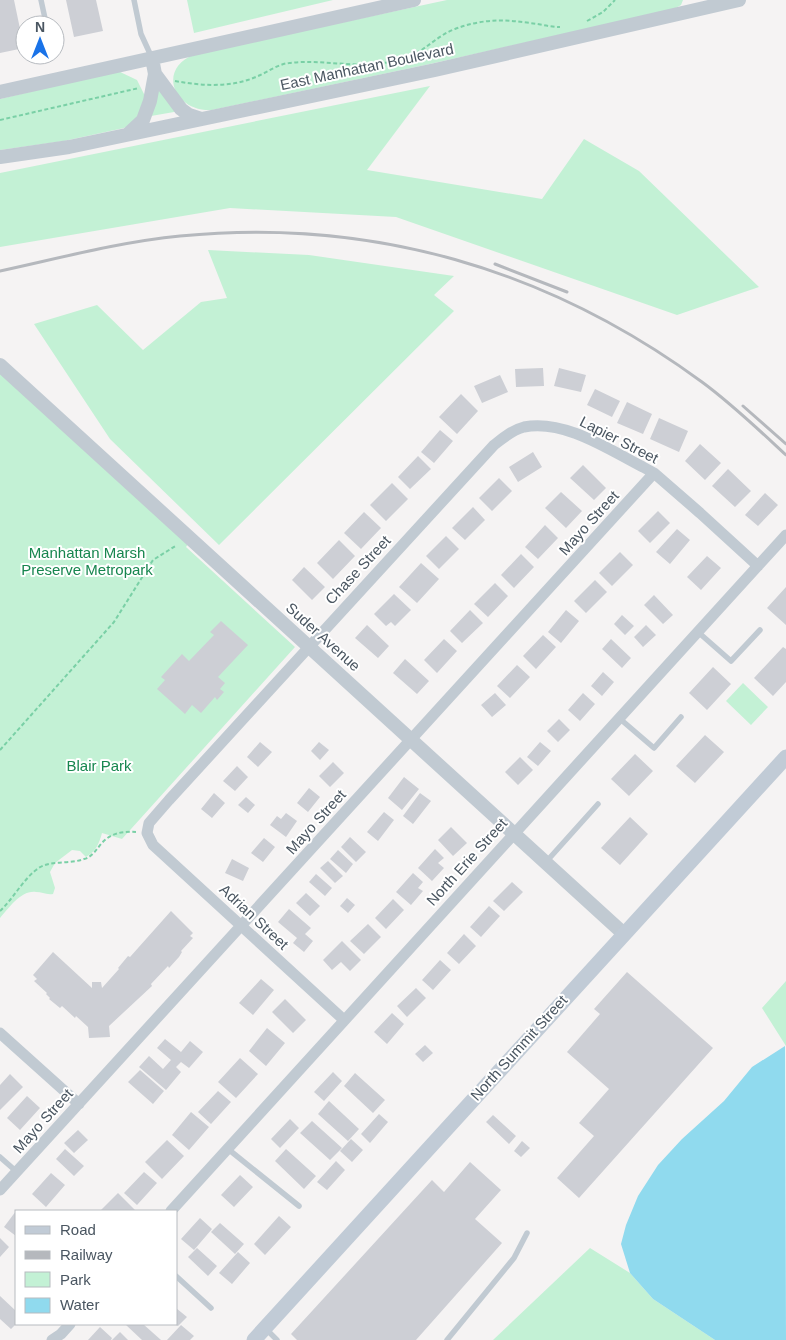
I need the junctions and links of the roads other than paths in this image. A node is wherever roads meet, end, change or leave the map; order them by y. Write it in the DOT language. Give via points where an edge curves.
graph roads {
  1 [pos="41,0"];
  2 [pos="134,0"];
  3 [pos="414,0"];
  4 [pos="739,0"];
  5 [pos="695,5"];
  6 [pos="44,15"];
  7 [pos="152,58"];
  8 [pos="157,81"];
  9 [pos="0,92"];
  10 [pos="201,119"];
  11 [pos="128,134"];
  12 [pos="0,157"];
  13 [pos="0,365"];
  14 [pos="522,428"];
  15 [pos="654,474"];
  16 [pos="786,535"];
  17 [pos="758,566"];
  18 [pos="760,630"];
  19 [pos="698,632"];
  20 [pos="308,646"];
  21 [pos="680,717"];
  22 [pos="619,718"];
  23 [pos="412,740"];
  24 [pos="786,757"];
  25 [pos="598,804"];
  26 [pos="147,833"];
  27 [pos="514,833"];
  28 [pos="546,862"];
  29 [pos="242,926"];
  30 [pos="624,934"];
  31 [pos="344,1020"];
  32 [pos="0,1033"];
  33 [pos="79,1104"];
  34 [pos="228,1149"];
  35 [pos="0,1157"];
  36 [pos="17,1172"];
  37 [pos="0,1190"];
  38 [pos="299,1206"];
  39 [pos="173,1210"];
  40 [pos="527,1233"];
  41 [pos="178,1278"];
  42 [pos="210,1308"];
  43 [pos="69,1325"];
  44 [pos="265,1328"];
  45 [pos="56,1338"];
  46 [pos="254,1340"];
  47 [pos="277,1340"];
  48 [pos="447,1340"];
  1 -- 6 [label="lane"];
  2 -- 7 [label="lane"];
  3 -- 7 [label="street"];
  4 -- 5 [label="street, East Manhattan Boulevard"];
  5 -- 10 [label="street, East Manhattan Boulevard" via="435,70"];
  7 -- 8 [label="street"];
  7 -- 9 [label="street"];
  8 -- 10 [label="street" via="189,116"];
  8 -- 11 [label="street" via="143,120"];
  10 -- 11 [label="street, East Manhattan Boulevard"];
  11 -- 12 [label="street, East Manhattan Boulevard"];
  13 -- 20 [label="street, Suder Avenue"];
  14 -- 15 [label="street, Lapier Street" via="548,426 573,432"];
  14 -- 20 [label="street, Chase Street" via="505,435 494,445"];
  15 -- 17 [label="street, Lapier Street"];
  15 -- 23 [label="street, Mayo Street"];
  16 -- 17 [label="street, North Erie Street"];
  17 -- 19 [label="street, North Erie Street"];
  18 -- 19 [label="lane" via="731,661"];
  19 -- 22 [label="street, North Erie Street"];
  20 -- 23 [label="street, Suder Avenue"];
  20 -- 26 [label="street, Chase Street" via="149,823"];
  21 -- 22 [label="lane" via="654,748"];
  22 -- 27 [label="street, North Erie Street"];
  23 -- 27 [label="street, Suder Avenue"];
  23 -- 29 [label="street, Mayo Street"];
  24 -- 30 [label="main road, North Summit Street"];
  25 -- 28 [label="lane"];
  26 -- 29 [label="street, Adrian Street" via="153,845"];
  27 -- 28 [label="street, Suder Avenue"];
  27 -- 31 [label="street, North Erie Street"];
  28 -- 30 [label="street, Suder Avenue"];
  29 -- 31 [label="street, Adrian Street"];
  29 -- 33 [label="street, Mayo Street"];
  30 -- 44 [label="main road, North Summit Street"];
  31 -- 34 [label="street, North Erie Street"];
  32 -- 33 [label="street"];
  33 -- 36 [label="street, Mayo Street"];
  34 -- 38 [label="lane"];
  34 -- 39 [label="street, North Erie Street"];
  35 -- 36 [label="lane"];
  36 -- 37 [label="street, Mayo Street"];
  40 -- 48 [label="lane" via="514,1258"];
  41 -- 42 [label="lane"];
  43 -- 45 [label="street"];
  44 -- 46 [label="main road, North Summit Street"];
  44 -- 47 [label="lane"];
}
